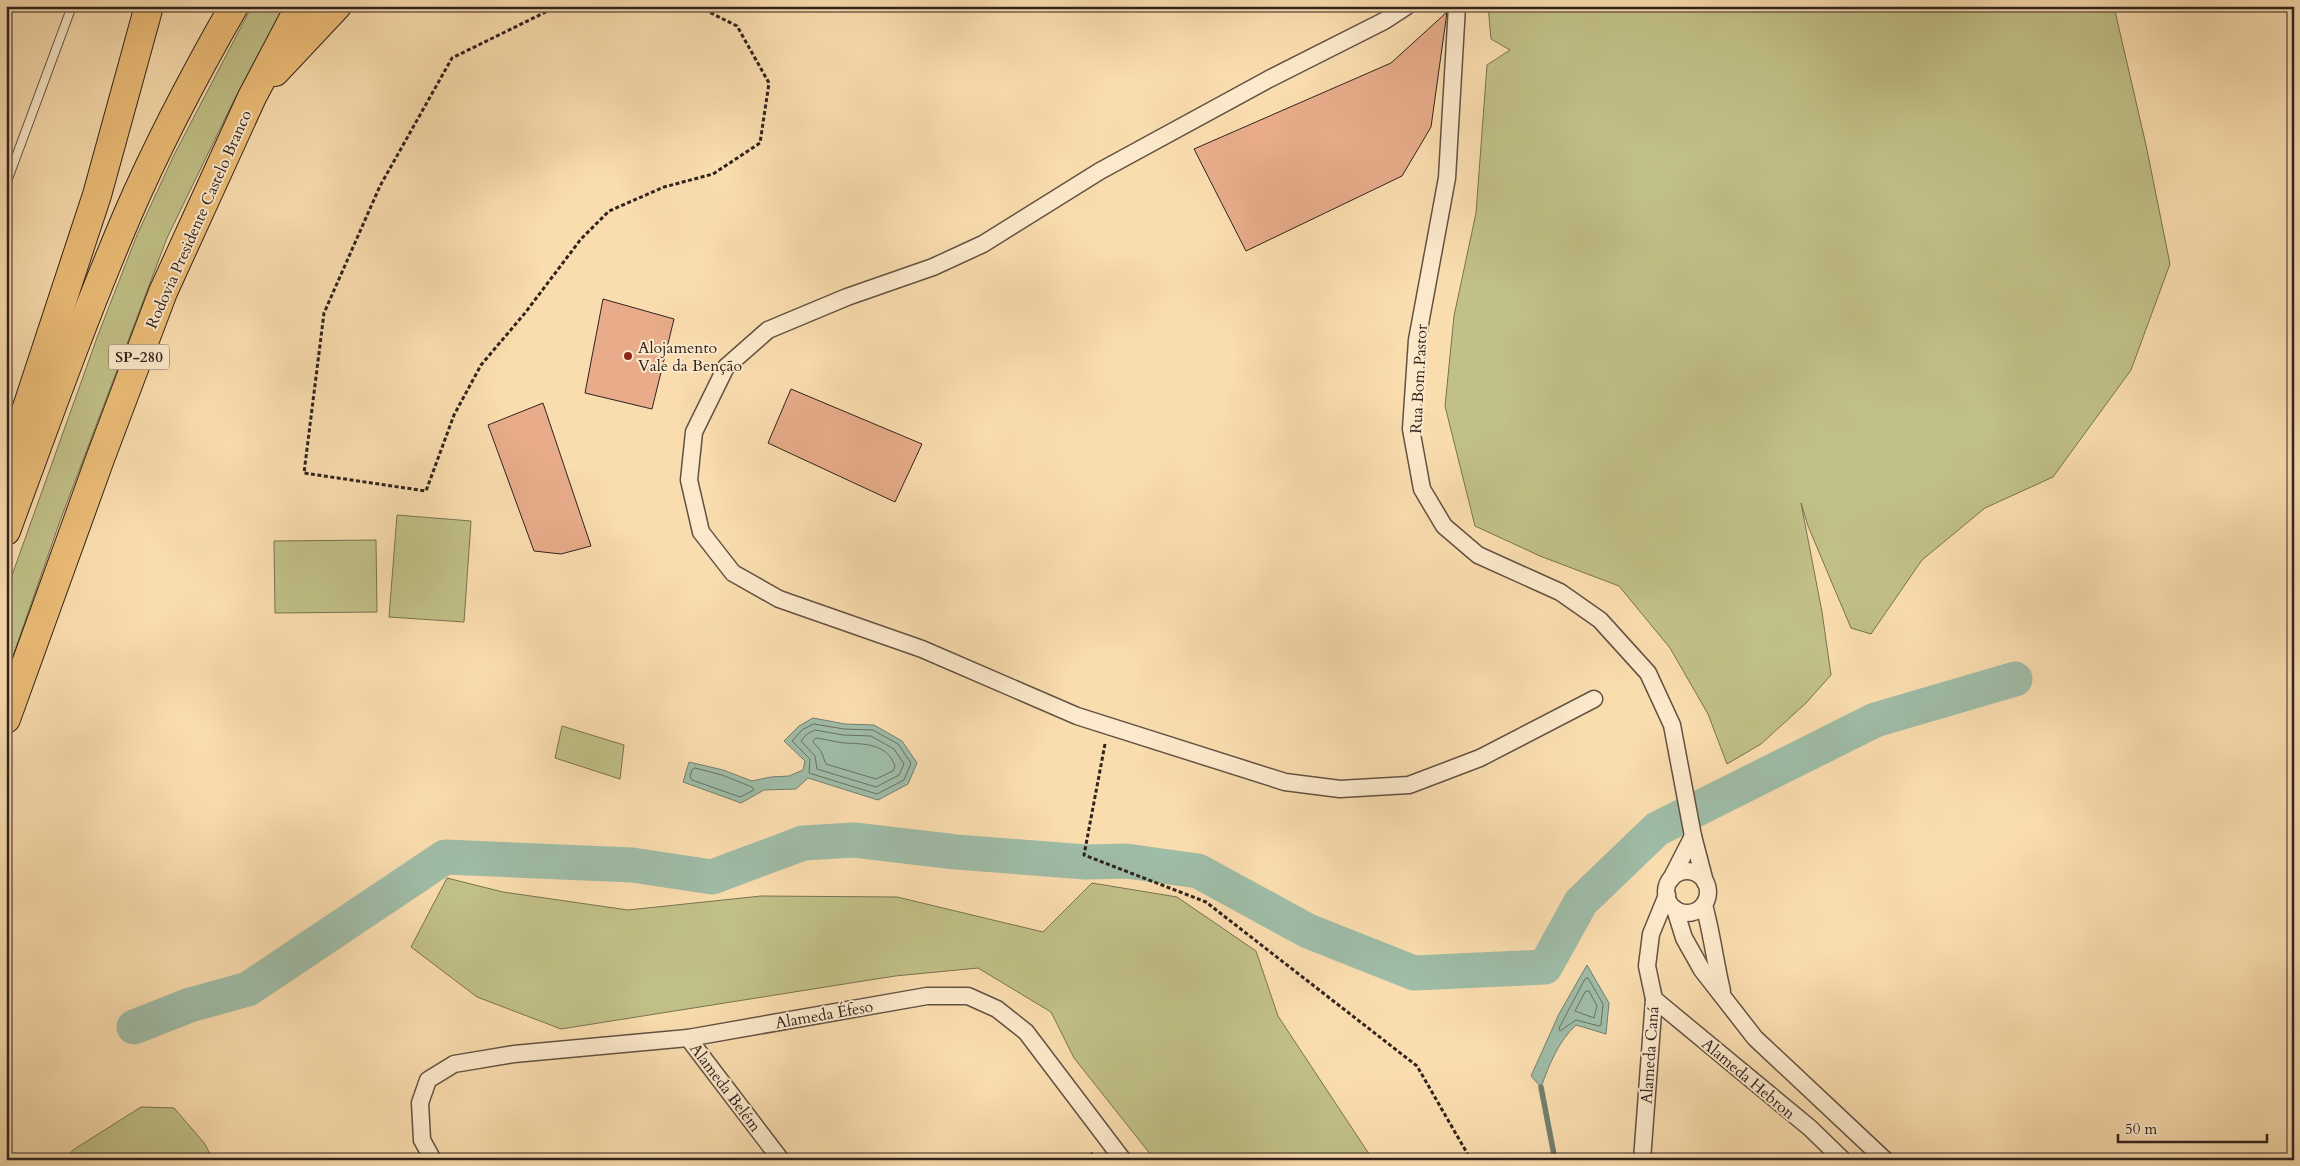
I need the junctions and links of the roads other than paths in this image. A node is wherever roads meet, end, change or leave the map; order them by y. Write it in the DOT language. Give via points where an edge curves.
graph roads {
  1 [pos="72,6"];
  2 [pos="150,6"];
  3 [pos="234,6"];
  4 [pos="300,6"];
  5 [pos="337,6"];
  6 [pos="1407,6"];
  7 [pos="1457,6"];
  8 [pos="252,97"];
  9 [pos="6,184"];
  10 [pos="6,471"];
  11 [pos="6,531"];
  12 [pos="1594,699"];
  13 [pos="6,719"];
  14 [pos="1694,836"];
  15 [pos="1705,882"];
  16 [pos="1671,894"];
  17 [pos="1704,905"];
  18 [pos="1654,999"];
  19 [pos="1725,1001"];
  20 [pos="688,1038"];
  21 [pos="433,1160"];
  22 [pos="781,1160"];
  23 [pos="1123,1160"];
  24 [pos="1642,1160"];
  25 [pos="1843,1160"];
  26 [pos="1885,1160"];
  1 -- 9 [label="lane"];
  2 -- 10 [label="highway" via="97,195"];
  3 -- 11 [label="highway" via="198,70 128,216"];
  4 -- 8 [label="highway, Rodovia Presidente Castelo Branco / SP-280"];
  5 -- 8 [label="highway"];
  6 -- 12 [label="street" via="1100,170 983,244 933,267 768,330 726,367 694,432 688,480 701,532 733,573 779,599 922,649 1077,716 1285,782 1340,789 1409,785 1480,758"];
  7 -- 14 [label="street, Rua Bom Pastor" via="1447,178 1417,340 1412,429 1422,489 1444,526 1478,555 1568,597 1600,620 1648,673 1672,726"];
  8 -- 13 [label="highway, Rodovia Presidente Castelo Branco / SP-280" via="163,292"];
  14 -- 15 [label="street"];
  14 -- 16 [label="street"];
  15 -- 16 [label="street" via="1700,875 1684,871"];
  15 -- 17 [label="street" via="1708,898"];
  16 -- 17 [label="street" via="1690,913"];
  16 -- 18 [label="street, Alameda Caná" via="1651,934 1647,966"];
  16 -- 19 [label="street" via="1684,938"];
  17 -- 19 [label="street"];
  18 -- 24 [label="street, Alameda Caná"];
  18 -- 25 [label="street, Alameda Hebron"];
  19 -- 26 [label="street" via="1755,1038"];
  20 -- 21 [label="street, Alameda Éfeso" via="514,1054 454,1064 428,1080 420,1103 422,1140"];
  20 -- 22 [label="street, Alameda Belém"];
  20 -- 23 [label="street, Alameda Éfeso" via="927,996 968,996 997,1009 1026,1032"];
}
